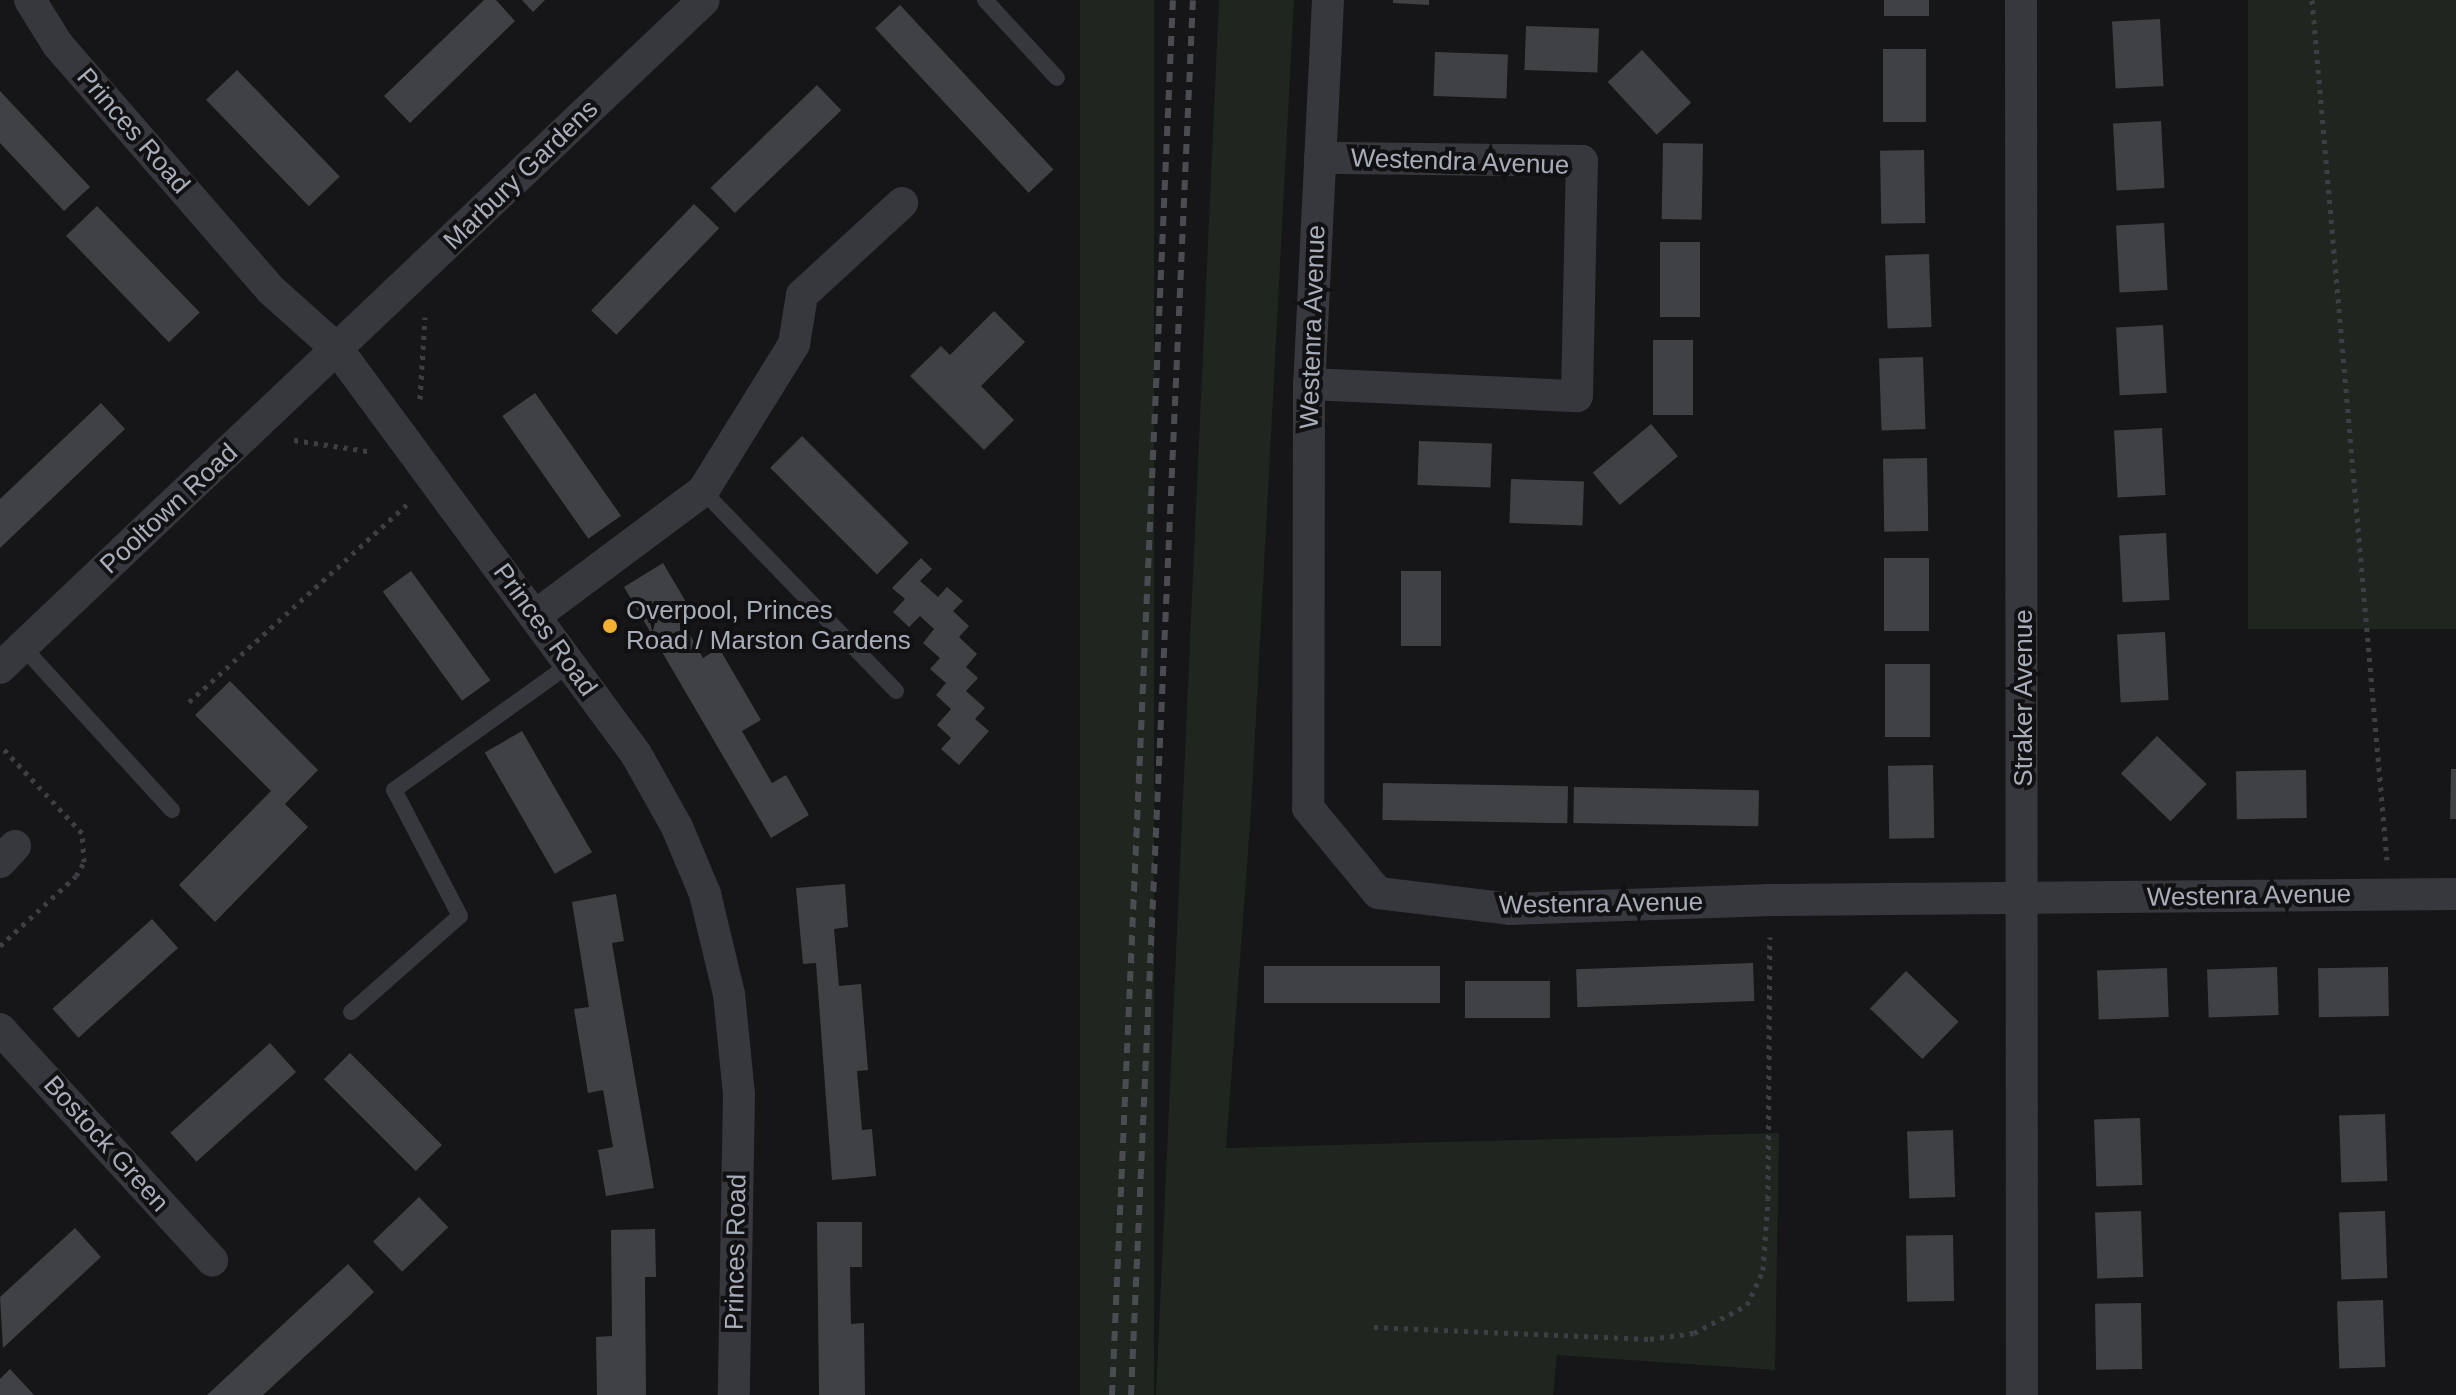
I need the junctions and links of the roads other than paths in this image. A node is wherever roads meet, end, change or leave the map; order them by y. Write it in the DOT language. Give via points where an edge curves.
graph roads {
  1 [pos="30,0"];
  2 [pos="704,0"];
  3 [pos="985,0"];
  4 [pos="1328,0"];
  5 [pos="2021,0"];
  6 [pos="1057,78"];
  7 [pos="1320,158"];
  8 [pos="902,203"];
  9 [pos="338,350"];
  10 [pos="1309,384"];
  11 [pos="703,491"];
  12 [pos="535,616"];
  13 [pos="11,658"];
  14 [pos="570,664"];
  15 [pos="896,691"];
  16 [pos="172,810"];
  17 [pos="2456,894"];
  18 [pos="2025,899"];
  19 [pos="351,1012"];
  20 [pos="0,1029"];
  21 [pos="212,1260"];
  22 [pos="734,1395"];
  23 [pos="2022,1395"];
  1 -- 9 [label="street, Princes Road" via="58,45 260,278"];
  2 -- 9 [label="street, Marbury Gardens"];
  3 -- 6 [label="lane"];
  4 -- 7 [label="street, Westenra Avenue"];
  5 -- 18 [label="street, Straker Avenue"];
  7 -- 10 [label="street, Westenra Avenue"];
  7 -- 10 [label="street, Westendra Avenue" via="1582,161 1577,396"];
  8 -- 11 [label="street" via="802,295 794,344"];
  9 -- 12 [label="street, Princes Road"];
  9 -- 13 [label="street, Pooltown Road"];
  10 -- 18 [label="street, Westenra Avenue" via="1308,808 1378,893 1510,909"];
  11 -- 12 [label="street"];
  11 -- 15 [label="lane"];
  12 -- 14 [label="street, Princes Road"];
  13 -- 16 [label="lane"];
  14 -- 19 [label="lane" via="394,790 460,916"];
  14 -- 22 [label="street, Princes Road" via="636,754 677,827 705,894 729,994 739,1094"];
  17 -- 18 [label="street, Westenra Avenue"];
  18 -- 23 [label="street, Straker Avenue"];
  20 -- 21 [label="street, Bostock Green"];
}
